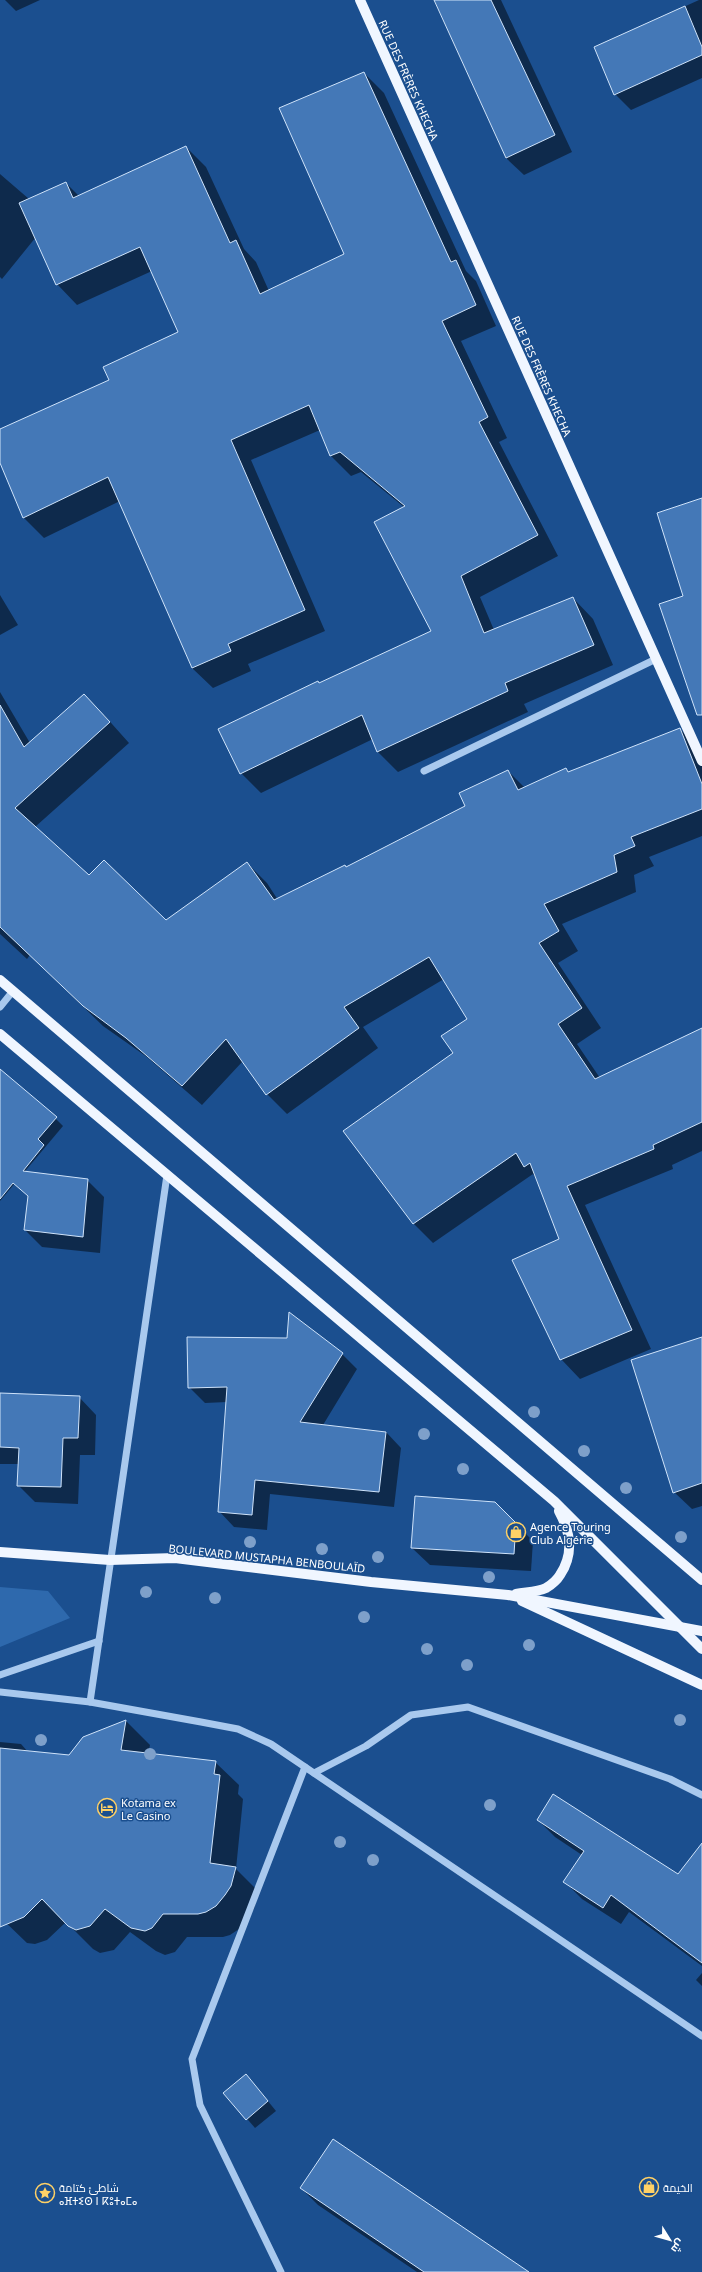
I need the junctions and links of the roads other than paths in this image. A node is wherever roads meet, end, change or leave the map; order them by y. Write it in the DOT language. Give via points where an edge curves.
graph roads {
  1 [pos="360,0"];
  2 [pos="656,659"];
  3 [pos="702,761"];
  4 [pos="424,771"];
  5 [pos="0,980"];
  6 [pos="13,991"];
  7 [pos="0,1007"];
  8 [pos="0,1034"];
  9 [pos="167,1175"];
  10 [pos="554,1501"];
  11 [pos="0,1552"];
  12 [pos="110,1560"];
  13 [pos="702,1580"];
  14 [pos="508,1595"];
  15 [pos="681,1627"];
  16 [pos="702,1632"];
  17 [pos="98,1640"];
  18 [pos="702,1649"];
  19 [pos="0,1676"];
  20 [pos="702,1685"];
  21 [pos="0,1692"];
  22 [pos="90,1702"];
  23 [pos="305,1767"];
  24 [pos="314,1773"];
  25 [pos="702,1795"];
  26 [pos="702,2036"];
  27 [pos="279,2271"];
  1 -- 2 [label="main road, RUE DES FRÈRES KHECHA"];
  2 -- 3 [label="main road, RUE DES FRÈRES KHECHA"];
  2 -- 4 [label="street"];
  5 -- 6 [label="main road"];
  6 -- 7 [label="street"];
  6 -- 13 [label="main road"];
  8 -- 9 [label="main road"];
  9 -- 10 [label="main road"];
  9 -- 12 [label="street"];
  10 -- 14 [label="main road" via="570,1538 570,1552 565,1567 548,1587"];
  10 -- 15 [label="main road"];
  11 -- 12 [label="main road, BOULEVARD MUSTAPHA BENBOULAÏD"];
  12 -- 14 [label="main road, BOULEVARD MUSTAPHA BENBOULAÏD" via="175,1558 371,1582"];
  12 -- 17 [label="street"];
  14 -- 15 [label="main road"];
  14 -- 20 [label="main road"];
  15 -- 16 [label="main road"];
  15 -- 18 [label="main road"];
  17 -- 19 [label="street"];
  17 -- 22 [label="street"];
  21 -- 22 [label="street"];
  22 -- 23 [label="street" via="238,1729 271,1744"];
  23 -- 24 [label="street"];
  23 -- 27 [label="street" via="192,2059 200,2105"];
  24 -- 25 [label="street" via="366,1746 411,1715 468,1707 670,1778"];
  24 -- 26 [label="street"];
}
